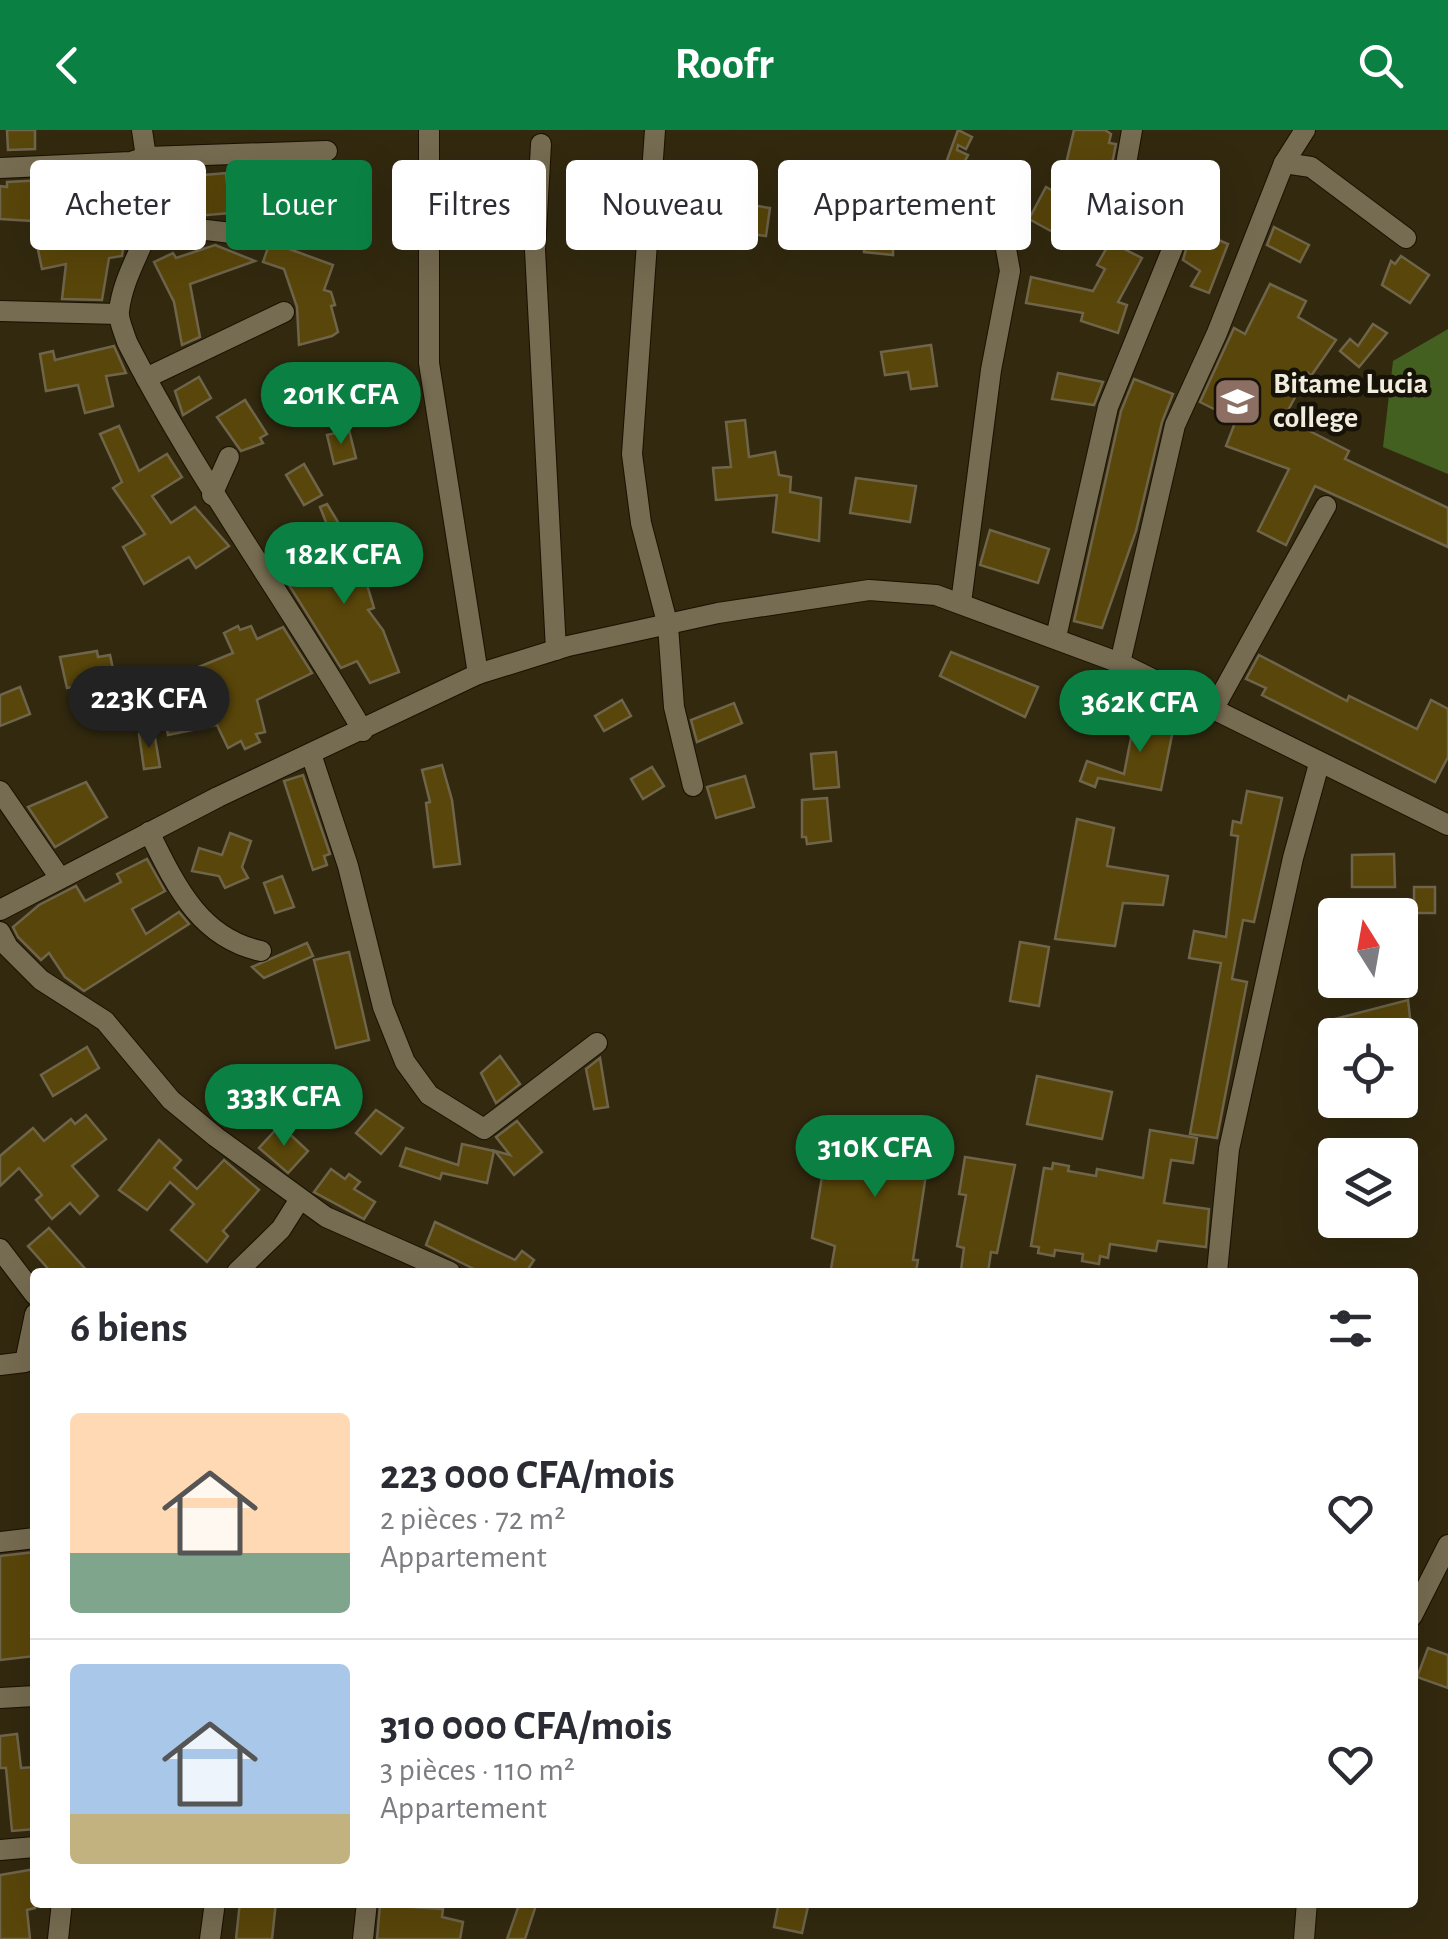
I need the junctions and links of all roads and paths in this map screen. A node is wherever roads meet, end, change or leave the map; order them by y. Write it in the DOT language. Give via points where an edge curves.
graph roads {
  1 [pos="142,130"];
  2 [pos="430,130"];
  3 [pos="654,130"];
  4 [pos="1132,130"];
  5 [pos="1306,130"];
  6 [pos="542,144"];
  7 [pos="327,151"];
  8 [pos="146,158"];
  9 [pos="1284,163"];
  10 [pos="0,168"];
  11 [pos="1406,238"];
  12 [pos="141,250"];
  13 [pos="1006,250"];
  14 [pos="0,310"];
  15 [pos="284,312"];
  16 [pos="118,314"];
  17 [pos="146,378"];
  18 [pos="230,457"];
  19 [pos="212,495"];
  20 [pos="1326,506"];
  21 [pos="961,604"];
  22 [pos="668,626"];
  23 [pos="1056,637"];
  24 [pos="556,650"];
  25 [pos="1120,663"];
  26 [pos="478,674"];
  27 [pos="1214,708"];
  28 [pos="363,732"];
  29 [pos="310,754"];
  30 [pos="1319,764"];
  31 [pos="693,786"];
  32 [pos="0,791"];
  33 [pos="1448,825"];
  34 [pos="149,832"];
  35 [pos="60,878"];
  36 [pos="0,910"];
  37 [pos="0,932"];
  38 [pos="261,951"];
  39 [pos="597,1043"];
  40 [pos="300,1199"];
  41 [pos="0,1249"];
  42 [pos="241,1268"];
  43 [pos="441,1268"];
  44 [pos="1217,1268"];
  45 [pos="30,1289"];
  46 [pos="30,1338"];
  47 [pos="0,1365"];
  48 [pos="30,1539"];
  49 [pos="0,1542"];
  50 [pos="1448,1546"];
  51 [pos="1418,1604"];
  52 [pos="30,1696"];
  53 [pos="0,1698"];
  54 [pos="30,1847"];
  55 [pos="0,1850"];
  56 [pos="61,1908"];
  57 [pos="214,1908"];
  58 [pos="366,1908"];
  59 [pos="1307,1908"];
  60 [pos="58,1939"];
  61 [pos="210,1939"];
  62 [pos="363,1939"];
  63 [pos="1304,1939"];
  1 -- 8 [label="street"];
  2 -- 26 [label="street" via="429,362"];
  3 -- 22 [label="street" via="632,454 641,523"];
  4 -- 23 [label="street" via="1124,180 1186,214 1108,406"];
  5 -- 9 [label="street"];
  6 -- 24 [label="street" via="535,250"];
  7 -- 8 [label="street"];
  8 -- 10 [label="street"];
  9 -- 11 [label="street" via="1311,167"];
  9 -- 25 [label="street" via="1175,424"];
  12 -- 16 [label="street"];
  13 -- 21 [label="street" via="1010,271"];
  14 -- 16 [label="street"];
  15 -- 17 [label="street"];
  16 -- 17 [label="street"];
  17 -- 19 [label="street"];
  18 -- 19 [label="street"];
  19 -- 28 [label="street" via="273,580"];
  20 -- 27 [label="street"];
  21 -- 22 [label="street" via="906,590 869,590"];
  21 -- 23 [label="street"];
  22 -- 24 [label="street"];
  22 -- 31 [label="street" via="674,707"];
  23 -- 25 [label="street"];
  24 -- 26 [label="street"];
  25 -- 27 [label="street"];
  26 -- 28 [label="street"];
  27 -- 30 [label="street"];
  28 -- 29 [label="street"];
  29 -- 34 [label="street"];
  29 -- 39 [label="street" via="348,866 383,1007 405,1062 429,1095 484,1129"];
  30 -- 33 [label="street"];
  30 -- 44 [label="street" via="1228,1149"];
  32 -- 35 [label="street"];
  34 -- 35 [label="street"];
  34 -- 38 [label="street" via="186,900 212,930"];
  35 -- 36 [label="street"];
  37 -- 40 [label="street" via="42,980 104,1021 182,1110"];
  40 -- 42 [label="street" via="281,1229"];
  40 -- 43 [label="street"];
  41 -- 45 [label="street"];
  46 -- 47 [label="street" via="25,1362"];
  48 -- 49 [label="street"];
  50 -- 51 [label="street"];
  52 -- 53 [label="street"];
  54 -- 55 [label="street"];
  56 -- 60 [label="street"];
  57 -- 61 [label="street"];
  58 -- 62 [label="street"];
  59 -- 63 [label="street"];
}
